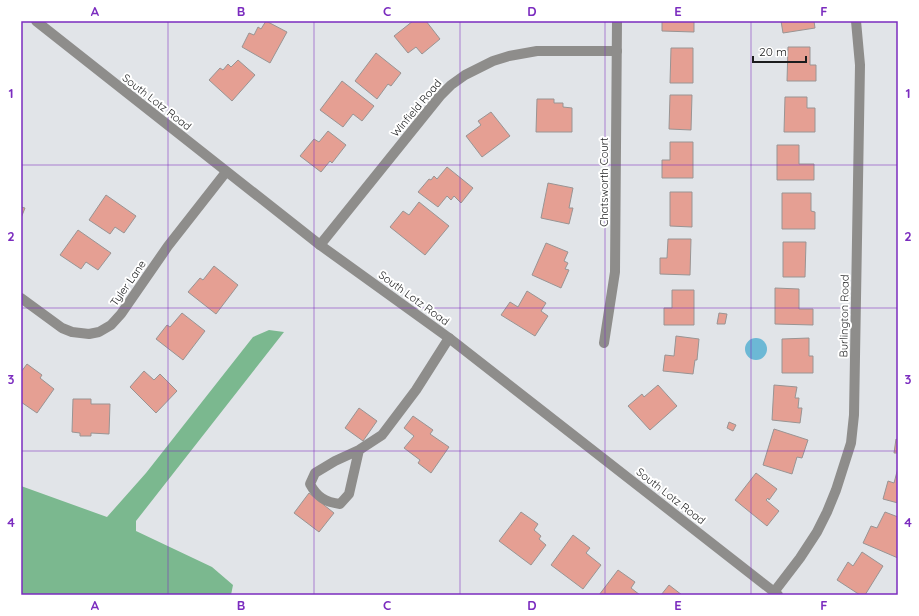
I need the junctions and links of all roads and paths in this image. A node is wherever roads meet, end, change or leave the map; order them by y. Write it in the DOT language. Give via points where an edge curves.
graph roads {
  1 [pos="36,21"];
  2 [pos="617,21"];
  3 [pos="856,21"];
  4 [pos="617,51"];
  5 [pos="226,172"];
  6 [pos="320,245"];
  7 [pos="21,298"];
  8 [pos="449,338"];
  9 [pos="604,343"];
  10 [pos="359,450"];
  11 [pos="776,593"];
  1 -- 5 [label="street, South Lotz Road"];
  2 -- 4 [label="street, Chatsworth Court"];
  3 -- 11 [label="street, Burlington Road" via="860,65 854,415 851,443 836,490 817,532"];
  4 -- 6 [label="street, Winfield Road" via="526,52 493,61 465,75 440,96"];
  4 -- 9 [label="street, Chatsworth Court" via="615,272"];
  5 -- 6 [label="street, South Lotz Road"];
  5 -- 7 [label="street, Tyler Lane" via="168,246 121,314 99,332 89,334 62,328"];
  6 -- 8 [label="street, South Lotz Road"];
  8 -- 10 [label="street" via="416,390 382,435"];
  8 -- 11 [label="street, South Lotz Road"];
  10 -- 10 [label="street" via="315,473 310,484 315,494 329,502 340,504 349,494"];
}
